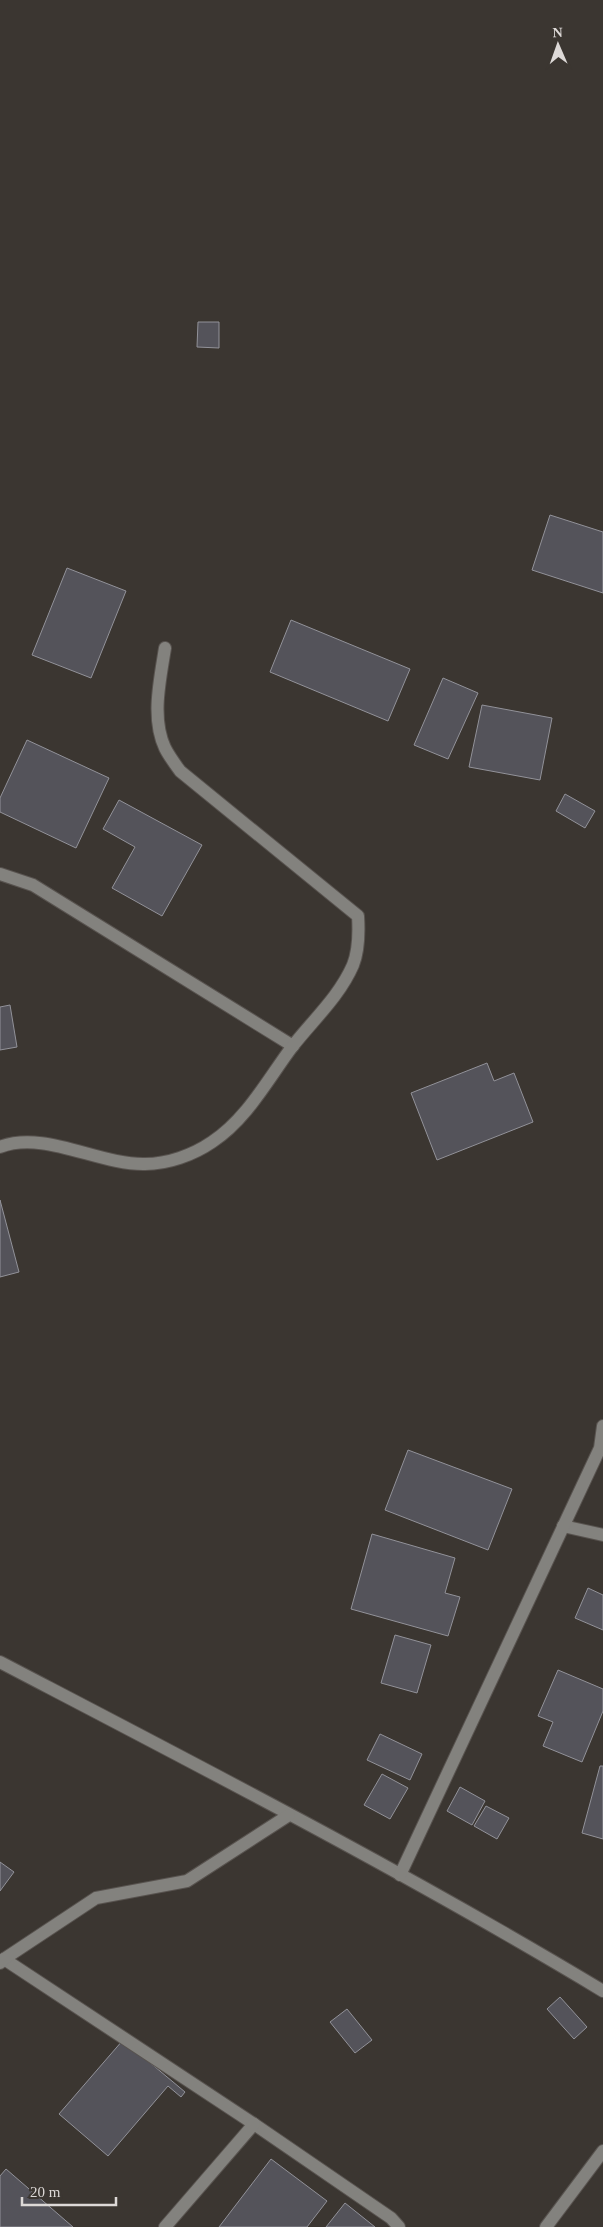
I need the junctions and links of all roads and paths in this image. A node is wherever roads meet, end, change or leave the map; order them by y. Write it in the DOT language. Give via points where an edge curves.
graph roads {
  1 [pos="165,648"];
  2 [pos="0,874"];
  3 [pos="293,1046"];
  4 [pos="0,1148"];
  5 [pos="603,1426"];
  6 [pos="563,1526"];
  7 [pos="603,1535"];
  8 [pos="0,1662"];
  9 [pos="290,1814"];
  10 [pos="400,1875"];
  11 [pos="2,1961"];
  12 [pos="603,1991"];
  13 [pos="254,2124"];
  14 [pos="603,2151"];
  15 [pos="165,2227"];
  16 [pos="399,2227"];
  17 [pos="546,2227"];
  1 -- 3 [label="street" via="158,692 159,726 165,748 180,772 358,916 359,934 353,963 338,992"];
  2 -- 3 [label="street" via="33,886"];
  3 -- 4 [label="street" via="240,1117 213,1142 186,1156 146,1164 114,1162 65,1148 30,1144 8,1144"];
  5 -- 6 [label="street" via="600,1448"];
  6 -- 7 [label="street"];
  6 -- 10 [label="street"];
  8 -- 9 [label="street"];
  9 -- 10 [label="street"];
  9 -- 11 [label="street" via="187,1881 96,1898"];
  10 -- 12 [label="street"];
  11 -- 13 [label="street"];
  13 -- 15 [label="street"];
  13 -- 16 [label="street"];
  14 -- 17 [label="street"];
}
